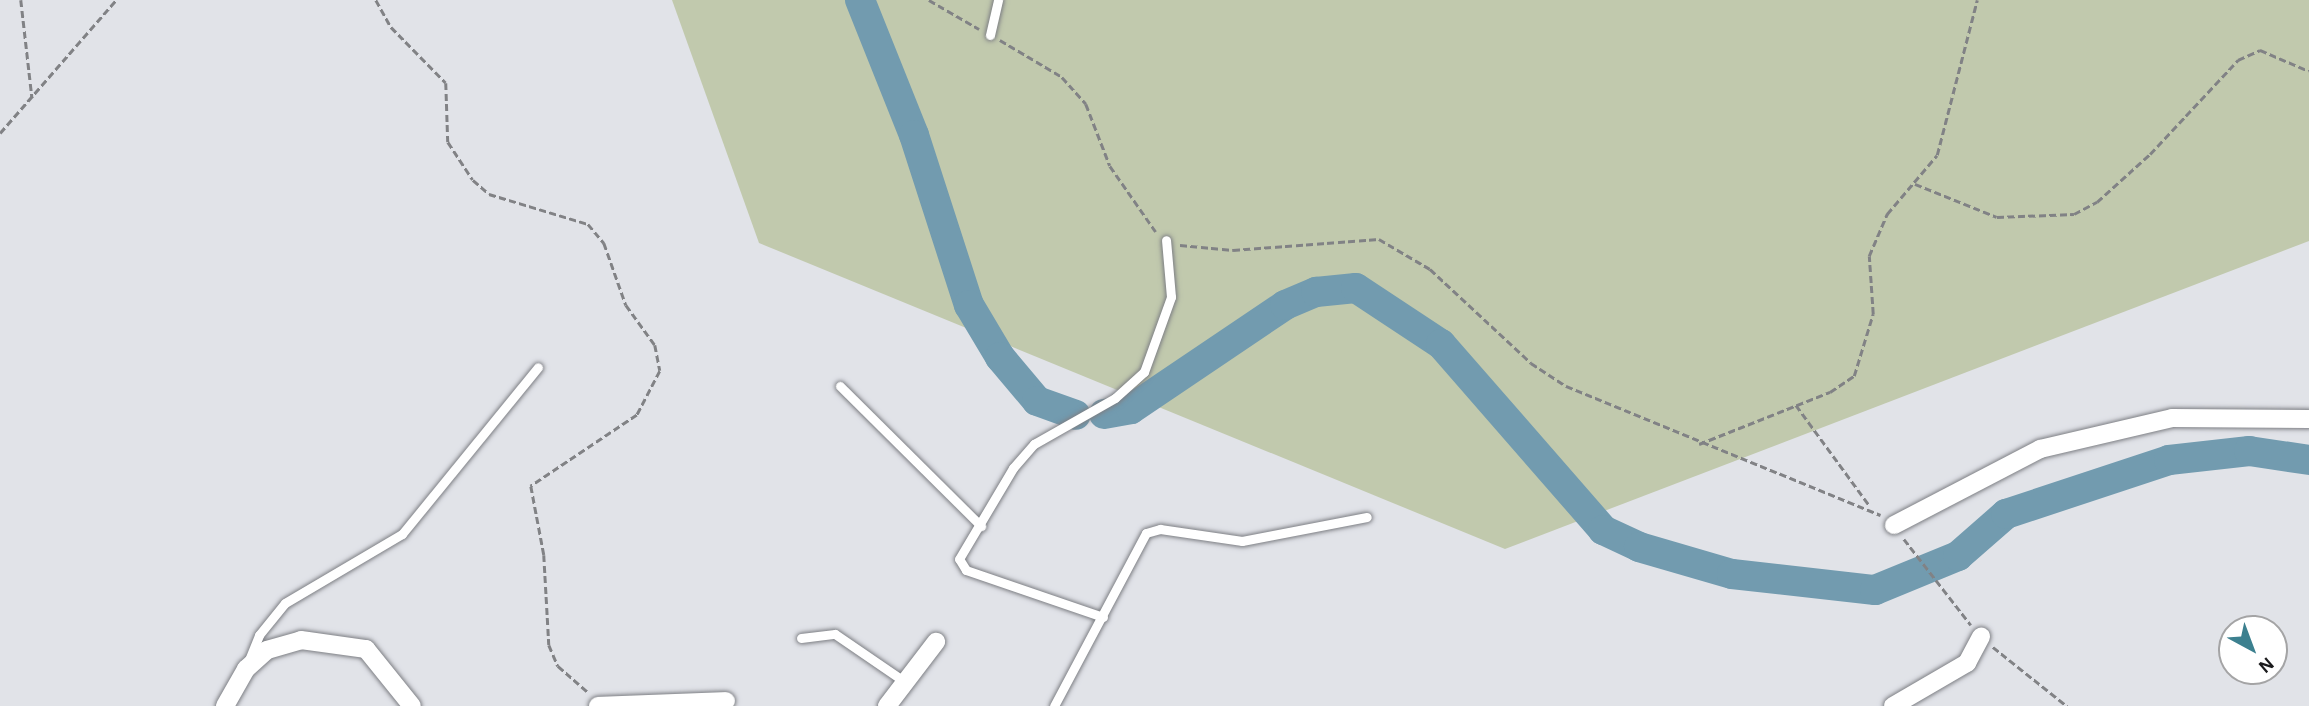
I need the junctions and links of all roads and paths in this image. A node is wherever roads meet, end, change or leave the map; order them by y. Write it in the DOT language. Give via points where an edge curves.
graph roads {
  1 [pos="21,0"];
  2 [pos="116,0"];
  3 [pos="376,0"];
  4 [pos="929,0"];
  5 [pos="998,0"];
  6 [pos="1977,0"];
  7 [pos="990,34"];
  8 [pos="2309,71"];
  9 [pos="32,97"];
  10 [pos="0,133"];
  11 [pos="1915,184"];
  12 [pos="1166,240"];
  13 [pos="538,367"];
  14 [pos="840,386"];
  15 [pos="1796,405"];
  16 [pos="2309,419"];
  17 [pos="1698,444"];
  18 [pos="1870,506"];
  19 [pos="1367,517"];
  20 [pos="1894,525"];
  21 [pos="981,526"];
  22 [pos="1102,617"];
  23 [pos="1981,636"];
  24 [pos="801,638"];
  25 [pos="936,642"];
  26 [pos="246,669"];
  27 [pos="905,682"];
  28 [pos="726,701"];
  29 [pos="599,704"];
  30 [pos="225,706"];
  31 [pos="411,706"];
  32 [pos="887,706"];
  33 [pos="1054,706"];
  34 [pos="1894,706"];
  35 [pos="2067,706"];
  1 -- 9 [label="path"];
  2 -- 9 [label="path"];
  3 -- 29 [label="path" via="391,27 446,83 448,142 473,180 489,194 588,225 604,243 626,305 655,345 660,371 637,415 531,486 544,555 549,645 568,677"];
  4 -- 7 [label="path"];
  5 -- 7 [label="lane"];
  6 -- 11 [label="path" via="1945,136"];
  7 -- 12 [label="path" via="1062,76 1086,104 1131,202"];
  8 -- 11 [label="path" via="2260,50 2238,60 2150,154 2097,202 2074,214 1997,217"];
  9 -- 10 [label="path"];
  11 -- 15 [label="path" via="1886,214 1870,256 1873,314 1854,376"];
  12 -- 17 [label="path" via="1233,250 1379,239 1430,269 1531,363 1566,386"];
  12 -- 21 [label="lane" via="1171,297 1144,372 1115,398 1034,444"];
  13 -- 26 [label="lane" via="442,478 418,517 380,552 322,576 285,603 259,635"];
  14 -- 21 [label="lane"];
  15 -- 17 [label="path"];
  15 -- 18 [label="path"];
  16 -- 20 [label="street" via="2172,418 2040,449"];
  17 -- 18 [label="path"];
  18 -- 20 [label="path"];
  19 -- 22 [label="lane" via="1242,541 1160,529 1146,533"];
  20 -- 23 [label="path" via="1951,605"];
  21 -- 22 [label="lane" via="959,559 962,568"];
  22 -- 33 [label="lane"];
  23 -- 34 [label="street" via="1968,663"];
  23 -- 35 [label="path"];
  24 -- 27 [label="lane" via="835,634"];
  25 -- 27 [label="street"];
  26 -- 30 [label="street"];
  26 -- 31 [label="street" via="287,641 353,644 375,658"];
  27 -- 32 [label="street"];
  28 -- 29 [label="street"];
}
